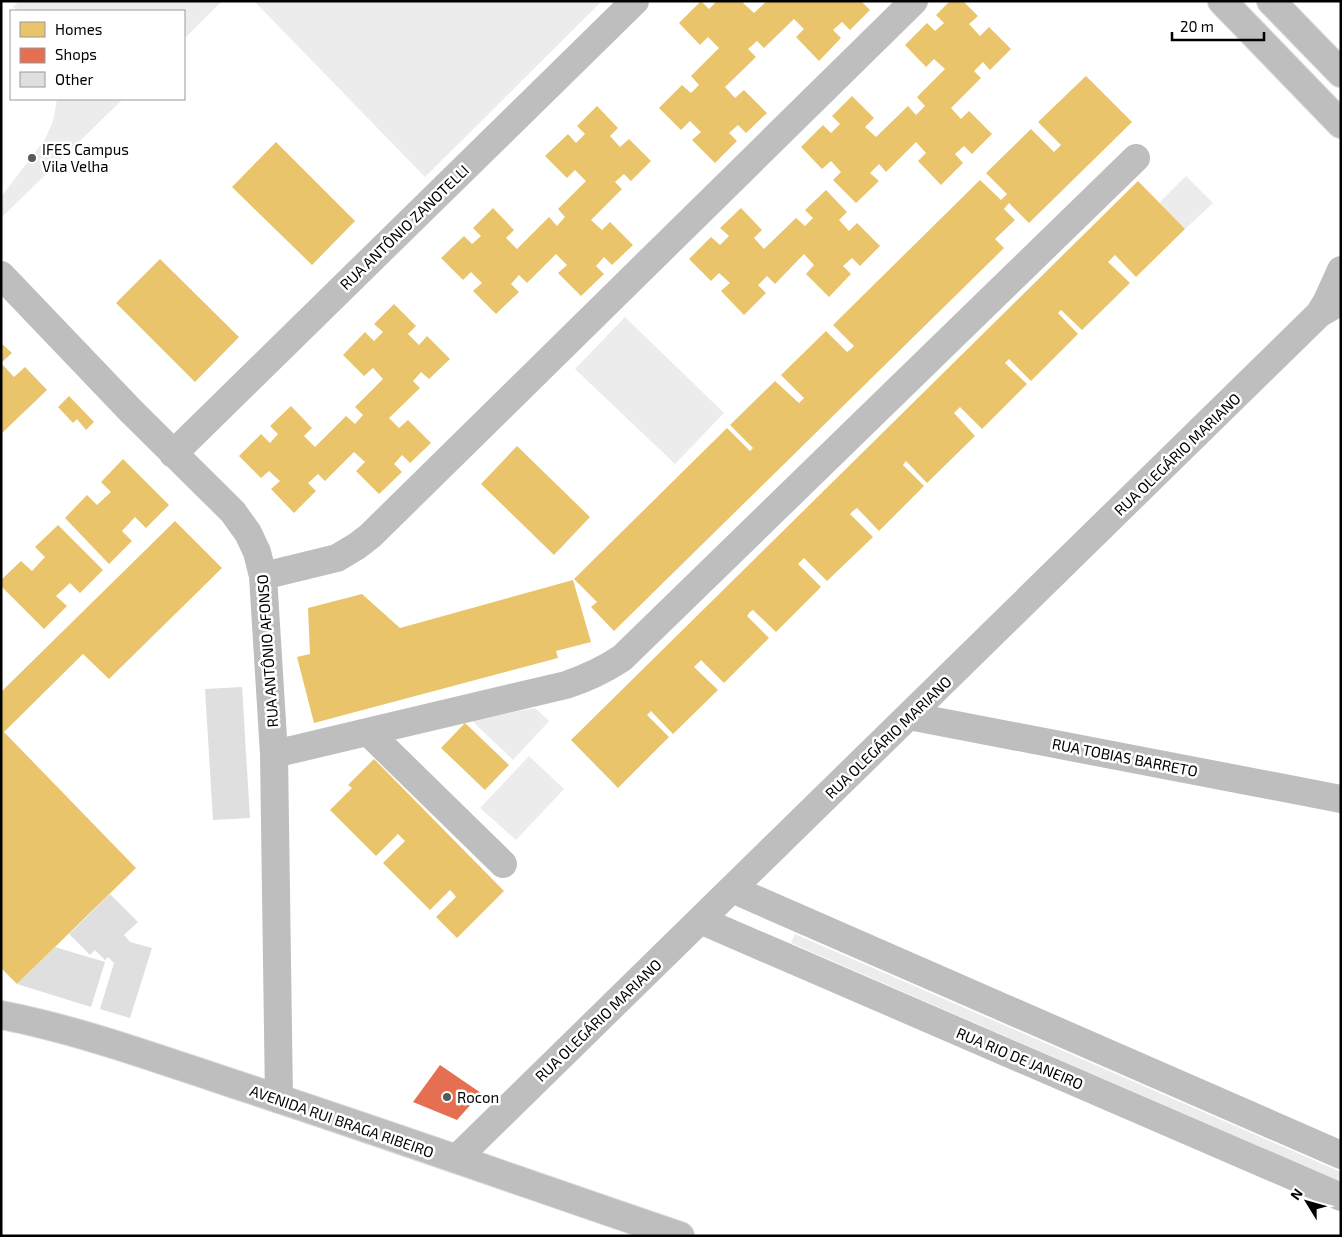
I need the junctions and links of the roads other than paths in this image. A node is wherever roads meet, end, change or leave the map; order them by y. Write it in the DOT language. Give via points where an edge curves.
graph roads {
  1 [pos="635,1"];
  2 [pos="914,1"];
  3 [pos="1222,1"];
  4 [pos="1271,1"];
  5 [pos="1341,73"];
  6 [pos="1341,124"];
  7 [pos="1136,158"];
  8 [pos="1341,270"];
  9 [pos="1,275"];
  10 [pos="1330,308"];
  11 [pos="173,454"];
  12 [pos="263,576"];
  13 [pos="910,716"];
  14 [pos="368,732"];
  15 [pos="274,754"];
  16 [pos="1341,799"];
  17 [pos="503,864"];
  18 [pos="732,889"];
  19 [pos="700,920"];
  20 [pos="1,1015"];
  21 [pos="279,1099"];
  22 [pos="1341,1155"];
  23 [pos="456,1159"];
  24 [pos="1341,1197"];
  25 [pos="680,1236"];
  1 -- 11 [label="street, RUA ANTÔNIO ZANOTELLI"];
  2 -- 12 [label="street" via="370,536 337,558"];
  3 -- 6 [label="street"];
  4 -- 5 [label="street"];
  7 -- 14 [label="street" via="622,658 585,679 566,685"];
  8 -- 10 [label="street, RUA OLEGÁRIO MARIANO" via="1327,301"];
  9 -- 11 [label="street, RUA ANTÔNIO AFONSO"];
  10 -- 13 [label="street, RUA OLEGÁRIO MARIANO"];
  11 -- 12 [label="street, RUA ANTÔNIO AFONSO" via="233,512 257,552"];
  12 -- 15 [label="street, RUA ANTÔNIO AFONSO"];
  13 -- 16 [label="street, RUA TOBIAS BARRETO"];
  13 -- 18 [label="street, RUA OLEGÁRIO MARIANO"];
  14 -- 15 [label="street"];
  14 -- 17 [label="street"];
  15 -- 21 [label="street, RUA ANTÔNIO AFONSO"];
  18 -- 19 [label="street, RUA OLEGÁRIO MARIANO"];
  18 -- 22 [label="street"];
  19 -- 23 [label="street, RUA OLEGÁRIO MARIANO"];
  19 -- 24 [label="street, RUA RIO DE JANEIRO"];
  20 -- 21 [label="street, AVENIDA RUI BRAGA RIBEIRO" via="90,1037"];
  21 -- 23 [label="street, AVENIDA RUI BRAGA RIBEIRO"];
  23 -- 25 [label="street, AVENIDA RUI BRAGA RIBEIRO"];
}
